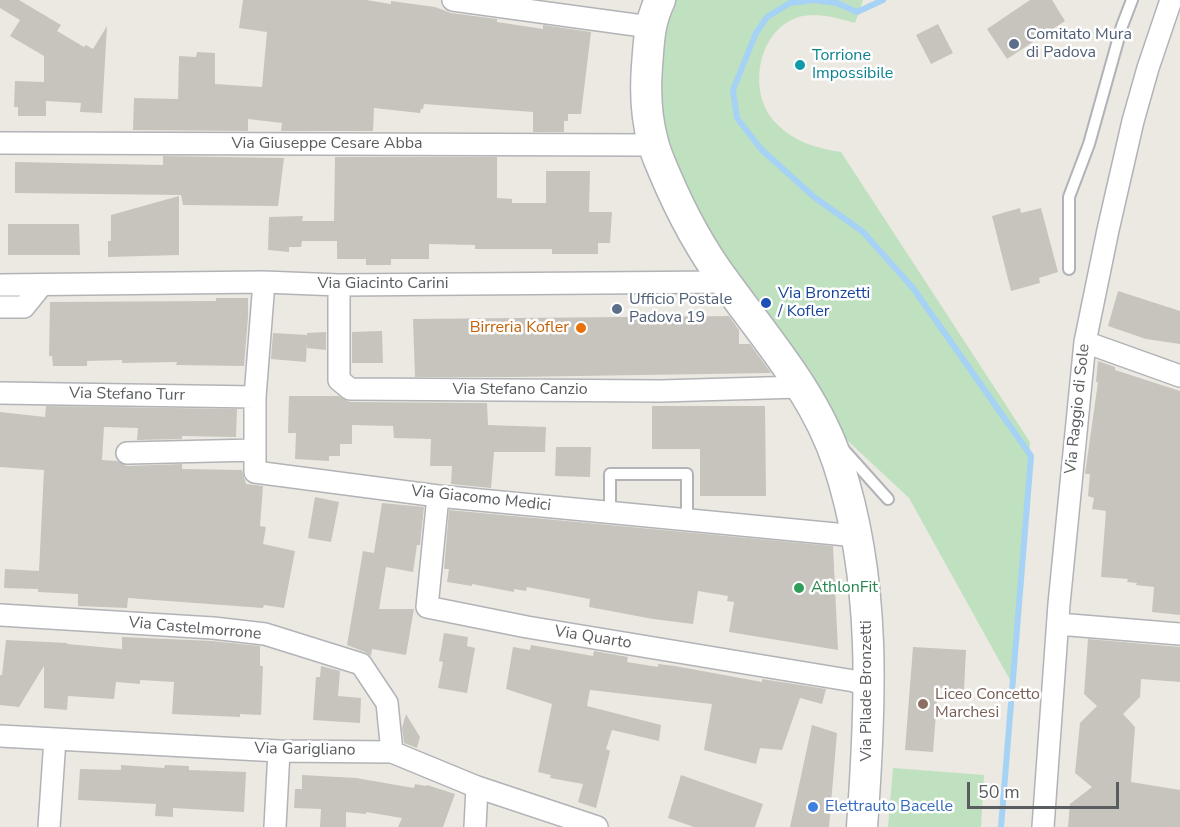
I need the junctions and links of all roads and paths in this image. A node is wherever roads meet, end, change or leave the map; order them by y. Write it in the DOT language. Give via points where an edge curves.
graph roads {
  1 [pos="453,0"];
  2 [pos="1132,0"];
  3 [pos="1171,0"];
  4 [pos="655,14"];
  5 [pos="0,143"];
  6 [pos="653,145"];
  7 [pos="1069,269"];
  8 [pos="264,282"];
  9 [pos="725,282"];
  10 [pos="0,285"];
  11 [pos="339,285"];
  12 [pos="41,286"];
  13 [pos="0,307"];
  14 [pos="1084,342"];
  15 [pos="1180,376"];
  16 [pos="800,387"];
  17 [pos="0,393"];
  18 [pos="255,397"];
  19 [pos="825,430"];
  20 [pos="255,450"];
  21 [pos="127,453"];
  22 [pos="438,496"];
  23 [pos="888,499"];
  24 [pos="601,511"];
  25 [pos="687,520"];
  26 [pos="856,536"];
  27 [pos="0,615"];
  28 [pos="1058,624"];
  29 [pos="1180,634"];
  30 [pos="869,687"];
  31 [pos="0,736"];
  32 [pos="55,738"];
  33 [pos="279,751"];
  34 [pos="392,752"];
  35 [pos="477,787"];
  36 [pos="49,827"];
  37 [pos="275,827"];
  38 [pos="475,827"];
  39 [pos="597,827"];
  40 [pos="862,827"];
  41 [pos="1043,827"];
  1 -- 4 [label="street"];
  2 -- 7 [label="lane" via="1069,197"];
  3 -- 14 [label="street, Via Raggio di Sole" via="1133,121"];
  4 -- 6 [label="main road, Via Pilade Bronzetti" via="645,92"];
  5 -- 6 [label="street, Via Giuseppe Cesare Abba"];
  6 -- 9 [label="main road, Via Pilade Bronzetti" via="671,189"];
  8 -- 11 [label="street, Via Giacinto Carini"];
  8 -- 12 [label="street, Via Giacinto Carini"];
  8 -- 18 [label="street"];
  9 -- 11 [label="street, Via Giacinto Carini"];
  9 -- 16 [label="main road, Via Pilade Bronzetti"];
  10 -- 12 [label="street, Via Giacinto Carini"];
  11 -- 16 [label="street, Via Stefano Canzio" via="339,380 350,390 661,391"];
  12 -- 13 [label="street" via="24,307"];
  14 -- 15 [label="street"];
  14 -- 28 [label="street, Via Raggio di Sole"];
  16 -- 19 [label="main road, Via Pilade Bronzetti"];
  17 -- 18 [label="street, Via Stefano Turr"];
  18 -- 20 [label="street"];
  19 -- 23 [label="lane"];
  19 -- 26 [label="main road, Via Pilade Bronzetti" via="838,462"];
  20 -- 21 [label="street"];
  20 -- 22 [label="street, Via Giacomo Medici" via="255,472"];
  22 -- 24 [label="street, Via Giacomo Medici"];
  22 -- 30 [label="street, Via Quarto" via="427,608 854,681"];
  24 -- 25 [label="street, Via Giacomo Medici"];
  24 -- 25 [label="lane" via="610,474 687,474"];
  25 -- 26 [label="street, Via Giacomo Medici" via="784,523"];
  26 -- 30 [label="main road, Via Pilade Bronzetti" via="865,582"];
  27 -- 34 [label="street, Via Castelmorrone" via="265,634 361,664 387,703"];
  28 -- 29 [label="street"];
  28 -- 41 [label="street, Via Raggio di Sole"];
  30 -- 40 [label="main road, Via Pilade Bronzetti"];
  31 -- 32 [label="street, Via Garigliano"];
  32 -- 33 [label="street, Via Garigliano"];
  32 -- 36 [label="street"];
  33 -- 34 [label="street, Via Garigliano"];
  33 -- 37 [label="street"];
  34 -- 35 [label="street, Via Garigliano"];
  35 -- 38 [label="street"];
  35 -- 39 [label="street, Via Garigliano"];
}
